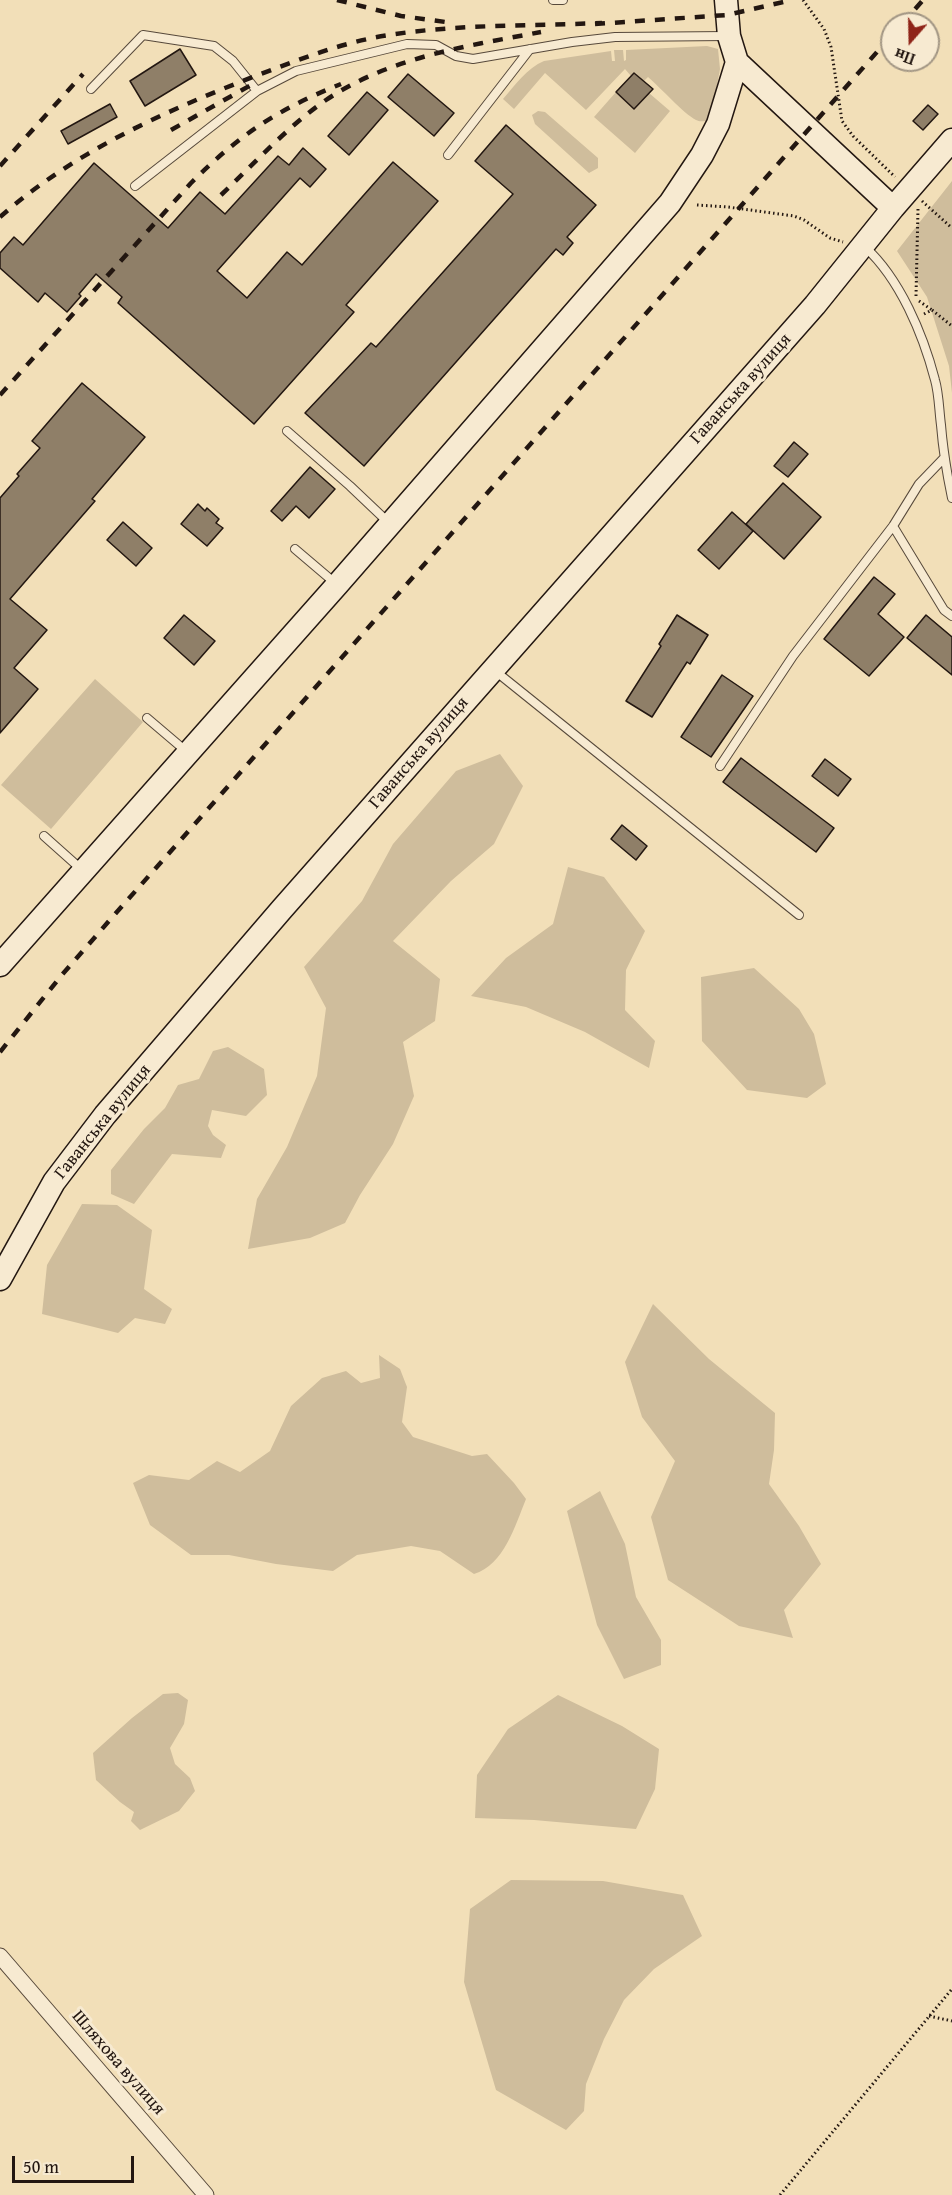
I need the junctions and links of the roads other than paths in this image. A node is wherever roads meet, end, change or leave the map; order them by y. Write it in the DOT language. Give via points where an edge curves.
graph roads {
  1 [pos="554,0"];
  2 [pos="563,0"];
  3 [pos="709,0"];
  4 [pos="726,0"];
  5 [pos="729,36"];
  6 [pos="530,49"];
  7 [pos="737,62"];
  8 [pos="91,89"];
  9 [pos="257,92"];
  10 [pos="952,140"];
  11 [pos="448,155"];
  12 [pos="135,186"];
  13 [pos="893,208"];
  14 [pos="853,243"];
  15 [pos="287,431"];
  16 [pos="944,459"];
  17 [pos="952,498"];
  18 [pos="390,524"];
  19 [pos="893,526"];
  20 [pos="295,549"];
  21 [pos="337,585"];
  22 [pos="952,616"];
  23 [pos="493,669"];
  24 [pos="147,718"];
  25 [pos="188,753"];
  26 [pos="720,766"];
  27 [pos="44,836"];
  28 [pos="83,871"];
  29 [pos="799,915"];
  30 [pos="0,964"];
  31 [pos="0,1279"];
  32 [pos="0,1956"];
  33 [pos="206,2195"];
  1 -- 2 [label="lane"];
  3 -- 5 [label="street"];
  4 -- 5 [label="street"];
  5 -- 6 [label="lane" via="615,38"];
  5 -- 7 [label="street"];
  6 -- 9 [label="lane" via="473,59 456,56 436,45 407,44 296,71"];
  6 -- 11 [label="lane"];
  7 -- 13 [label="street"];
  7 -- 18 [label="street" via="718,124 670,203"];
  8 -- 9 [label="lane" via="143,34 214,46 233,61"];
  9 -- 12 [label="lane"];
  10 -- 13 [label="street, Гаванська вулиця" via="916,196"];
  13 -- 14 [label="street, Гаванська вулиця"];
  14 -- 16 [label="lane" via="880,262 913,320 936,381"];
  14 -- 23 [label="street, Гаванська вулиця" via="815,305"];
  15 -- 18 [label="lane"];
  16 -- 17 [label="lane"];
  16 -- 19 [label="lane" via="919,484"];
  18 -- 21 [label="street"];
  19 -- 22 [label="lane" via="944,610"];
  19 -- 26 [label="lane" via="793,656"];
  20 -- 21 [label="lane"];
  21 -- 25 [label="street"];
  23 -- 29 [label="lane"];
  23 -- 31 [label="street, Гаванська вулиця" via="105,1115 54,1182"];
  24 -- 25 [label="lane"];
  25 -- 28 [label="street"];
  27 -- 28 [label="lane"];
  28 -- 30 [label="street"];
  32 -- 33 [label="street, Шляхова вулиця"];
}
